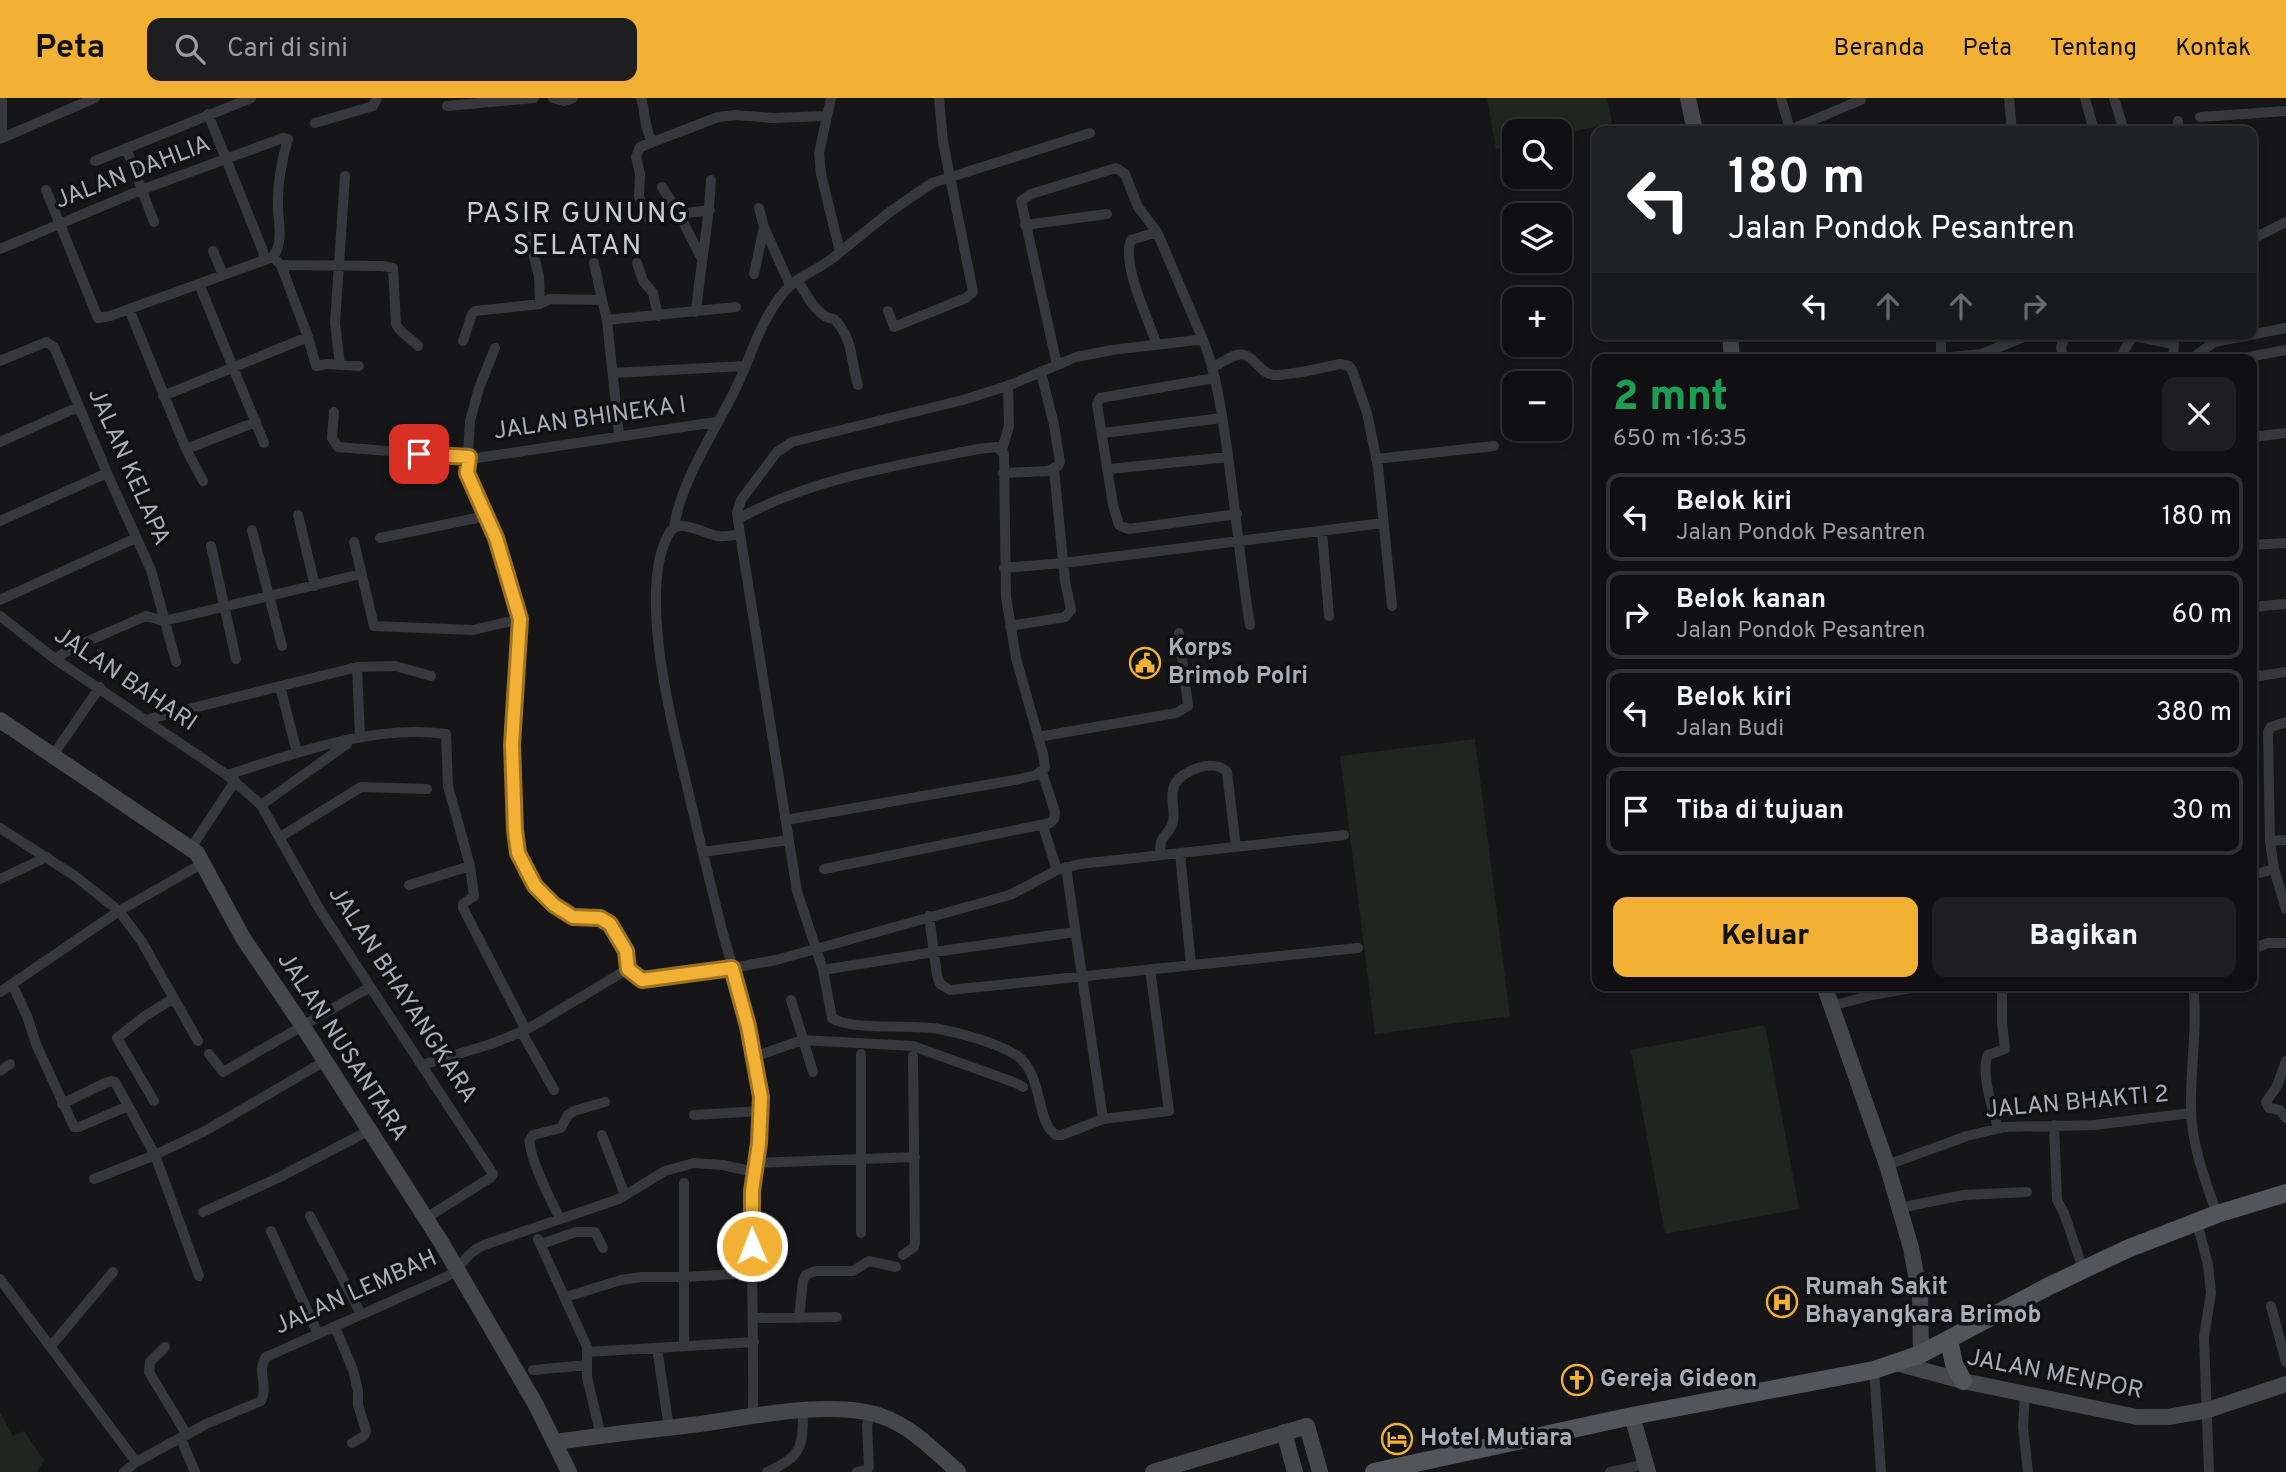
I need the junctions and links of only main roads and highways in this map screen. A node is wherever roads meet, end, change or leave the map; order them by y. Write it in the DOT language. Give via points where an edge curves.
graph roads {
  1 [pos="2286,1193"];
  2 [pos="1949,1340"];
  3 [pos="1963,1381"];
  4 [pos="1374,1472"];
  1 -- 2 [label="main road" via="2149,1239"];
  2 -- 3 [label="main road"];
  2 -- 4 [label="main road" via="1874,1370"];
}
